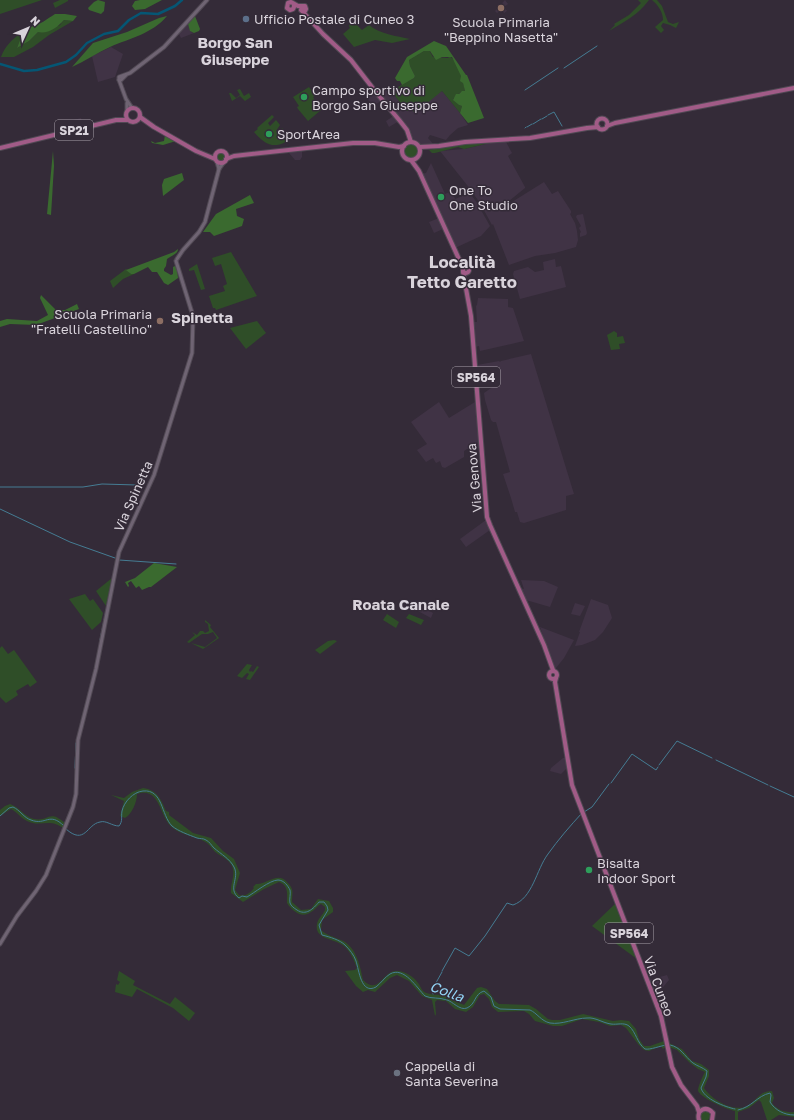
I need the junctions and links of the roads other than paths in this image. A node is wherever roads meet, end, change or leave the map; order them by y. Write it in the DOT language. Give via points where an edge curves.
graph roads {
  1 [pos="207,0"];
  2 [pos="291,3"];
  3 [pos="794,88"];
  4 [pos="126,99"];
  5 [pos="132,108"];
  6 [pos="126,112"];
  7 [pos="140,117"];
  8 [pos="116,120"];
  9 [pos="127,120"];
  10 [pos="136,122"];
  11 [pos="606,124"];
  12 [pos="403,125"];
  13 [pos="597,125"];
  14 [pos="154,127"];
  15 [pos="411,142"];
  16 [pos="405,145"];
  17 [pos="386,146"];
  18 [pos="420,147"];
  19 [pos="0,148"];
  20 [pos="430,148"];
  21 [pos="402,152"];
  22 [pos="226,153"];
  23 [pos="420,153"];
  24 [pos="216,154"];
  25 [pos="208,155"];
  26 [pos="234,156"];
  27 [pos="417,158"];
  28 [pos="411,160"];
  29 [pos="216,161"];
  30 [pos="225,161"];
  31 [pos="219,169"];
  32 [pos="419,171"];
  33 [pos="552,671"];
  34 [pos="554,680"];
  35 [pos="0,944"];
  36 [pos="701,1110"];
  37 [pos="699,1120"];
  38 [pos="712,1120"];
  1 -- 4 [label="main road" via="164,47 121,79"];
  2 -- 12 [label="main road" via="303,9 323,34 347,55"];
  3 -- 11 [label="main road"];
  4 -- 5 [label="main road"];
  4 -- 6 [label="main road"];
  5 -- 6 [label="main road"];
  5 -- 7 [label="main road" via="138,111"];
  6 -- 8 [label="main road, SP21"];
  6 -- 9 [label="main road"];
  7 -- 10 [label="main road"];
  7 -- 14 [label="main road"];
  8 -- 9 [label="main road, SP21"];
  8 -- 19 [label="main road, SP21"];
  9 -- 10 [label="main road"];
  10 -- 14 [label="main road"];
  11 -- 13 [label="main road" via="603,129"];
  11 -- 13 [label="main road" via="601,119"];
  12 -- 15 [label="main road"];
  12 -- 16 [label="main road" via="407,138"];
  13 -- 20 [label="main road" via="530,138 465,142"];
  14 -- 25 [label="main road"];
  15 -- 16 [label="main road"];
  15 -- 18 [label="main road"];
  16 -- 17 [label="main road"];
  16 -- 21 [label="main road"];
  17 -- 21 [label="main road"];
  17 -- 26 [label="main road" via="353,143"];
  18 -- 20 [label="main road"];
  18 -- 23 [label="main road"];
  20 -- 23 [label="main road"];
  21 -- 28 [label="main road"];
  22 -- 24 [label="main road" via="220,151"];
  22 -- 26 [label="main road"];
  22 -- 30 [label="main road"];
  23 -- 27 [label="main road"];
  24 -- 25 [label="main road"];
  24 -- 29 [label="main road"];
  25 -- 29 [label="main road"];
  26 -- 30 [label="main road"];
  27 -- 28 [label="main road"];
  27 -- 32 [label="main road"];
  28 -- 32 [label="main road"];
  29 -- 30 [label="main road"];
  29 -- 31 [label="main road"];
  30 -- 31 [label="main road, Via Spinetta"];
  31 -- 35 [label="main road, Via Spinetta" via="205,222 177,260 192,318 193,341 190,362 147,495 121,546 94,678 78,740 74,807 46,876"];
  32 -- 33 [label="main road, Via Genova / SP564" via="464,270 471,316 487,517 544,646"];
  33 -- 34 [label="main road, SP564" via="549,676"];
  33 -- 34 [label="main road, SP564" via="557,673"];
  34 -- 36 [label="main road, Via Cuneo / SP564" via="572,785 653,996 676,1077"];
  36 -- 37 [label="main road"];
  36 -- 38 [label="main road, SP564" via="711,1111"];
}
